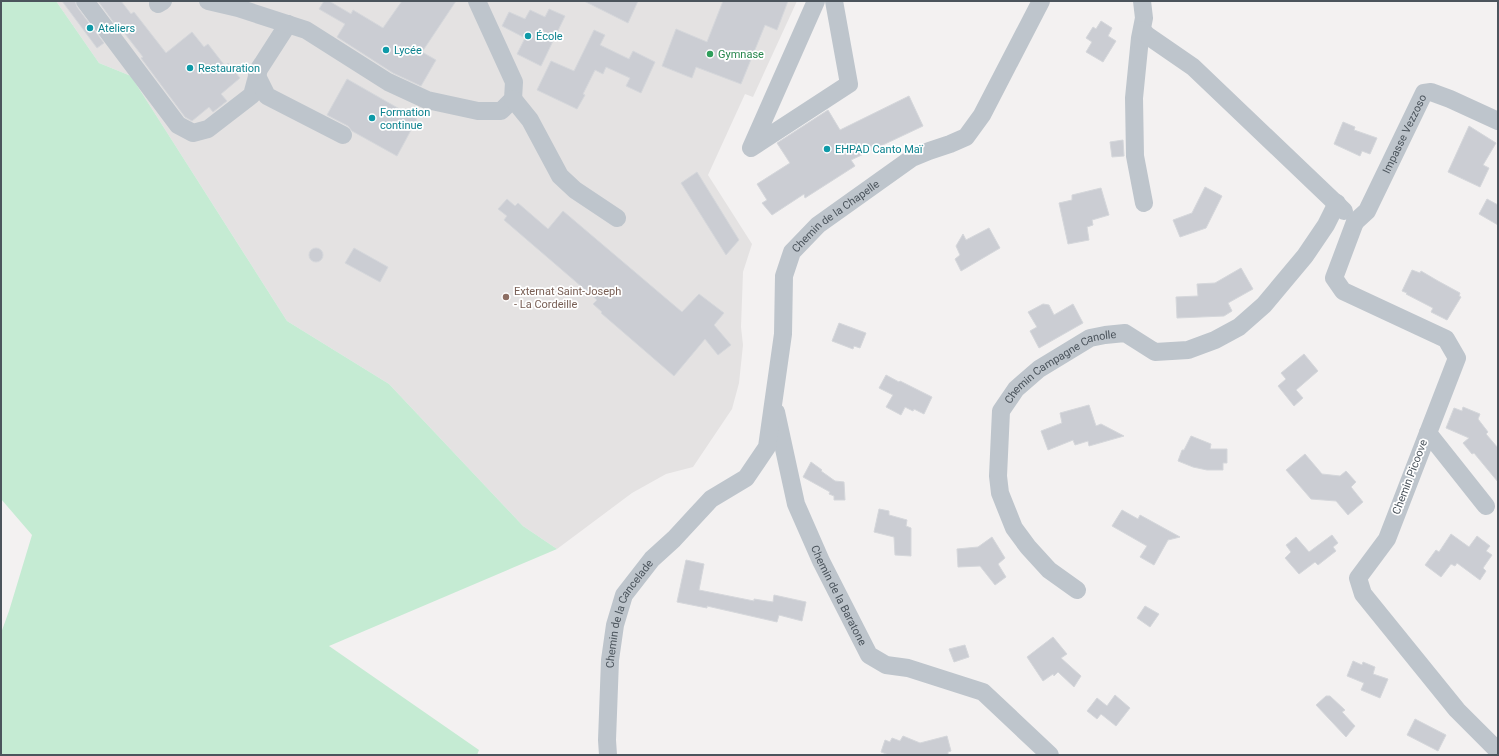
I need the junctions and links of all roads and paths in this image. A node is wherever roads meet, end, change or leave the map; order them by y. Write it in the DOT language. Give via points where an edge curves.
graph roads {
  1 [pos="85,1"];
  2 [pos="208,1"];
  3 [pos="477,1"];
  4 [pos="816,1"];
  5 [pos="834,1"];
  6 [pos="1041,1"];
  7 [pos="1142,1"];
  8 [pos="288,24"];
  9 [pos="1142,30"];
  10 [pos="257,76"];
  11 [pos="513,99"];
  12 [pos="1498,122"];
  13 [pos="343,134"];
  14 [pos="1144,203"];
  15 [pos="1337,203"];
  16 [pos="617,218"];
  17 [pos="1355,222"];
  18 [pos="774,399"];
  19 [pos="1428,433"];
  20 [pos="711,499"];
  21 [pos="1486,506"];
  22 [pos="1077,590"];
  23 [pos="1498,750"];
  24 [pos="608,755"];
  25 [pos="1050,755"];
  1 -- 10 [label="street" via="178,125 193,132 208,129 252,95"];
  2 -- 8 [label="street"];
  3 -- 11 [label="street" via="514,82"];
  4 -- 5 [label="street" via="751,148 850,84"];
  6 -- 18 [label="street, Chemin de la Chapelle" via="982,115 966,137 912,158 818,225 792,252 784,276 783,334"];
  7 -- 9 [label="street"];
  8 -- 10 [label="street"];
  8 -- 11 [label="street" via="306,30 388,82 427,100 478,111 501,111"];
  9 -- 14 [label="street" via="1134,98 1136,156"];
  9 -- 15 [label="street" via="1193,67"];
  10 -- 13 [label="street" via="267,96"];
  11 -- 16 [label="street" via="530,120 560,176 575,190"];
  12 -- 17 [label="street, Impasse Vezzoso" via="1450,99 1431,92 1424,93 1367,211"];
  15 -- 17 [label="street"];
  15 -- 22 [label="street, Chemin Campagne Canolle" via="1305,256 1264,305 1239,327 1188,350 1155,352 1125,333 1090,338 1038,369 1016,390 1001,411 998,476 1000,493 1014,528 1049,570"];
  17 -- 19 [label="street, Chemin Picoove" via="1334,278 1344,291 1446,339 1456,358"];
  18 -- 20 [label="street, Chemin de la Chapelle" via="767,447 746,478"];
  18 -- 25 [label="street, Chemin de la Baratone" via="796,504 821,561 869,655 886,665 908,668 983,692"];
  19 -- 21 [label="street"];
  19 -- 23 [label="street, Chemin Picoove" via="1387,539 1358,578 1363,594 1457,710"];
  20 -- 24 [label="street, Chemin de la Cancelade" via="652,560 624,595 615,625 610,660"];
}
